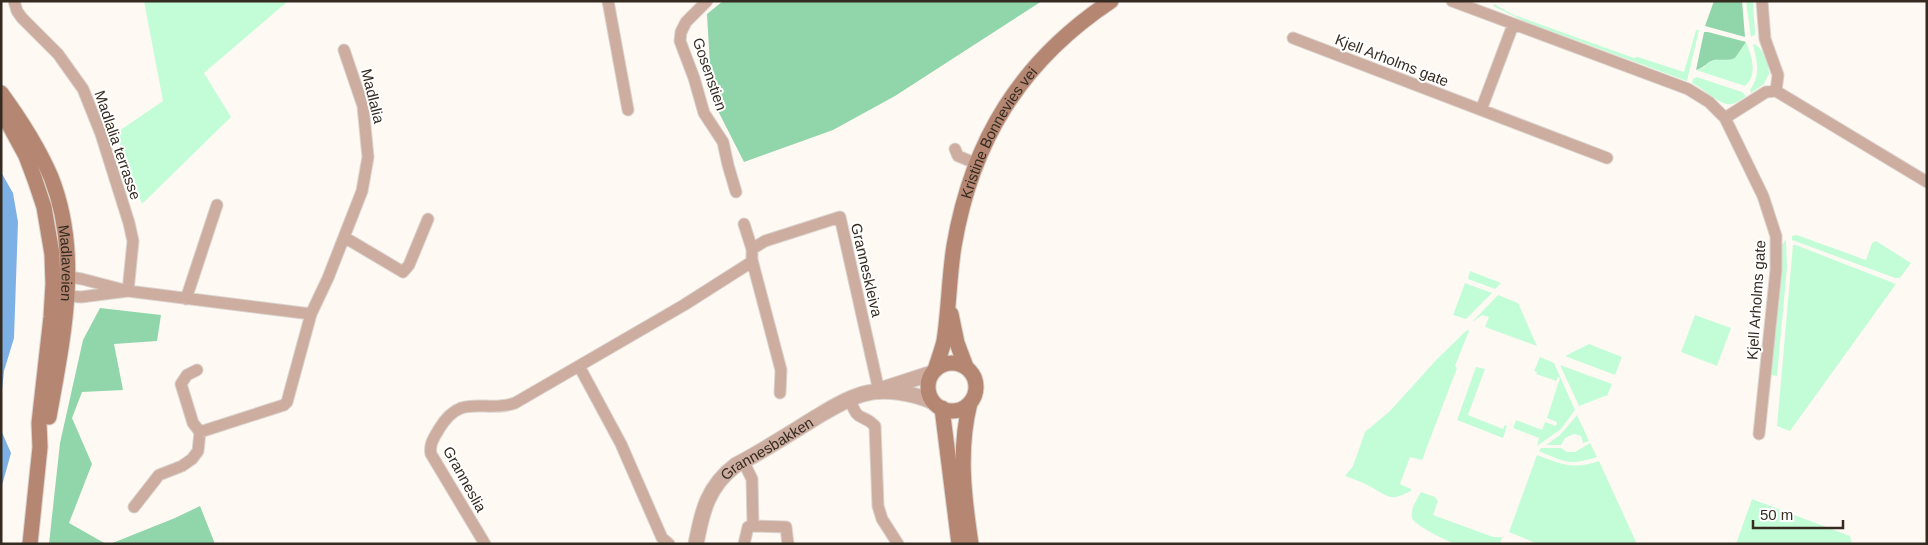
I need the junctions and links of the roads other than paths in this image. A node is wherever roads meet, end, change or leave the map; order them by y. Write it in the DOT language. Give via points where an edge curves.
graph roads {
  1 [pos="14,1"];
  2 [pos="608,1"];
  3 [pos="707,1"];
  4 [pos="1111,1"];
  5 [pos="1452,1"];
  6 [pos="1762,1"];
  7 [pos="1513,24"];
  8 [pos="1292,38"];
  9 [pos="344,50"];
  10 [pos="1776,91"];
  11 [pos="1,92"];
  12 [pos="1,110"];
  13 [pos="628,110"];
  14 [pos="1481,110"];
  15 [pos="1724,118"];
  16 [pos="955,149"];
  17 [pos="1607,158"];
  18 [pos="976,163"];
  19 [pos="1927,182"];
  20 [pos="736,192"];
  21 [pos="217,205"];
  22 [pos="428,219"];
  23 [pos="744,224"];
  24 [pos="344,236"];
  25 [pos="752,255"];
  26 [pos="69,277"];
  27 [pos="53,284"];
  28 [pos="128,291"];
  29 [pos="68,296"];
  30 [pos="186,299"];
  31 [pos="948,301"];
  32 [pos="311,314"];
  33 [pos="578,366"];
  34 [pos="966,367"];
  35 [pos="197,370"];
  36 [pos="934,372"];
  37 [pos="546,385"];
  38 [pos="879,391"];
  39 [pos="780,394"];
  40 [pos="850,399"];
  41 [pos="970,403"];
  42 [pos="937,405"];
  43 [pos="200,432"];
  44 [pos="1760,434"];
  45 [pos="40,447"];
  46 [pos="743,462"];
  47 [pos="134,507"];
  48 [pos="882,519"];
  49 [pos="870,521"];
  50 [pos="753,526"];
  51 [pos="30,544"];
  52 [pos="486,544"];
  53 [pos="670,544"];
  54 [pos="696,544"];
  55 [pos="744,544"];
  56 [pos="788,544"];
  57 [pos="898,544"];
  58 [pos="959,544"];
  59 [pos="971,544"];
  1 -- 28 [label="street, Madlalia terrasse" via="22,18 70,70 92,109 130,223 133,241"];
  2 -- 13 [label="street"];
  3 -- 20 [label="street, Gosenstien" via="686,22 680,41 704,113 723,142"];
  4 -- 18 [label="main road, Kristine Bonnevies vei" via="1072,30 1033,68 1004,109"];
  5 -- 7 [label="street, Kjell Arholms gate"];
  6 -- 10 [label="street" via="1765,39 1778,75"];
  7 -- 14 [label="street"];
  7 -- 15 [label="street, Kjell Arholms gate" via="1688,89 1709,102"];
  8 -- 14 [label="street, Kjell Arholms gate"];
  9 -- 24 [label="street, Madlalia" via="363,106 368,156 362,191"];
  10 -- 15 [label="street" via="1766,92"];
  10 -- 19 [label="street"];
  11 -- 26 [label="main road, Madlaveien" via="33,141 52,179 60,205"];
  12 -- 27 [label="main road, Madlaveien" via="26,156 44,207"];
  14 -- 17 [label="street, Kjell Arholms gate"];
  15 -- 44 [label="street, Kjell Arholms gate" via="1763,196 1776,236 1776,270"];
  16 -- 18 [label="street" via="958,156"];
  18 -- 31 [label="main road, Kristine Bonnevies vei" via="959,219"];
  21 -- 30 [label="street"];
  22 -- 24 [label="street" via="403,272"];
  23 -- 25 [label="street"];
  24 -- 32 [label="street, Madlalia"];
  25 -- 33 [label="street, Granneskleiva" via="750,263"];
  25 -- 38 [label="street, Granneskleiva" via="765,241 840,217"];
  25 -- 39 [label="street" via="781,370"];
  26 -- 27 [label="street"];
  26 -- 28 [label="street"];
  26 -- 29 [label="main road, Madlaveien"];
  27 -- 29 [label="street"];
  27 -- 45 [label="main road, Madlaveien" via="39,423"];
  28 -- 29 [label="street"];
  28 -- 30 [label="street"];
  29 -- 45 [label="main road, Madlaveien" via="48,423"];
  30 -- 32 [label="street"];
  31 -- 34 [label="main road, Kristine Bonnevies vei"];
  31 -- 36 [label="main road, Kristine Bonnevies vei" via="944,342"];
  32 -- 43 [label="street, Madlalia" via="287,402"];
  33 -- 37 [label="street, Granneskleiva"];
  33 -- 53 [label="street" via="621,444 662,538"];
  34 -- 36 [label="main road" via="950,363"];
  34 -- 41 [label="main road" via="972,372 976,388"];
  35 -- 43 [label="street" via="187,375 181,384 193,423"];
  36 -- 38 [label="street, Grannesbakken"];
  36 -- 42 [label="main road" via="928,390"];
  37 -- 52 [label="street, Granneslia" via="504,407 474,405 458,409 445,420 432,443 436,462"];
  38 -- 40 [label="street, Grannesbakken"];
  38 -- 42 [label="street, Grannesbakken" via="921,396"];
  40 -- 46 [label="street, Grannesbakken"];
  40 -- 48 [label="street" via="856,415 876,426 877,500"];
  41 -- 42 [label="main road" via="956,410"];
  41 -- 59 [label="main road" via="964,427 964,494"];
  42 -- 58 [label="main road"];
  43 -- 47 [label="street" via="198,451 192,459 159,475"];
  45 -- 51 [label="main road, Madlaveien"];
  46 -- 50 [label="street" via="752,479"];
  46 -- 54 [label="street, Grannesbakken" via="728,471 709,496 703,508"];
  48 -- 49 [label="street"];
  48 -- 57 [label="street"];
  50 -- 55 [label="street" via="746,530"];
  50 -- 56 [label="street" via="786,527"];
}
